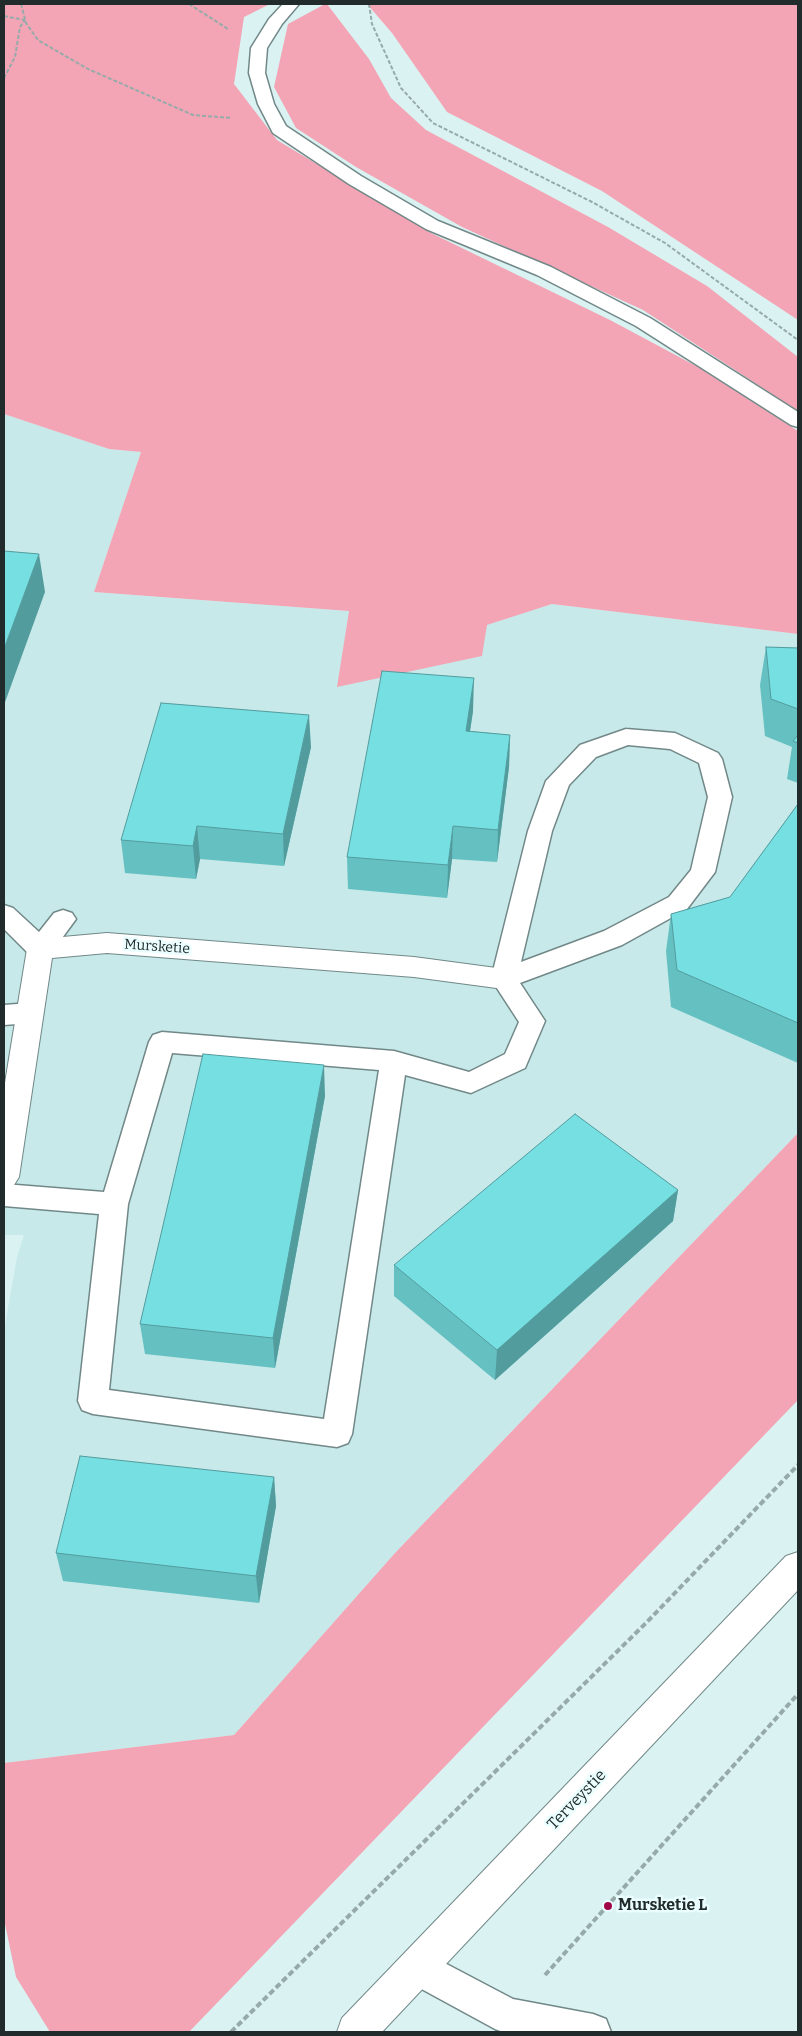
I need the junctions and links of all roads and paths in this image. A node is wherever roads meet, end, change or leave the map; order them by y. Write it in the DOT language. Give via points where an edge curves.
graph roads {
  1 [pos="21,4"];
  2 [pos="189,4"];
  3 [pos="292,4"];
  4 [pos="369,4"];
  5 [pos="4,16"];
  6 [pos="25,20"];
  7 [pos="259,48"];
  8 [pos="4,78"];
  9 [pos="279,129"];
  10 [pos="798,340"];
  11 [pos="798,421"];
  12 [pos="4,914"];
  13 [pos="63,919"];
  14 [pos="40,949"];
  15 [pos="504,979"];
  16 [pos="30,1013"];
  17 [pos="4,1015"];
  18 [pos="394,1061"];
  19 [pos="4,1177"];
  20 [pos="4,1195"];
  21 [pos="114,1204"];
  22 [pos="798,1465"];
  23 [pos="798,1567"];
  24 [pos="798,1694"];
  25 [pos="418,1967"];
  26 [pos="508,2016"];
  27 [pos="231,2032"];
  28 [pos="356,2032"];
  29 [pos="593,2032"];
  1 -- 6 [label="path"];
  2 -- 7 [label="path"];
  3 -- 7 [label="lane" via="275,22"];
  4 -- 10 [label="path" via="372,24 401,88 433,123 665,242"];
  5 -- 6 [label="path"];
  6 -- 8 [label="path" via="20,27 15,57"];
  6 -- 9 [label="path" via="38,40 88,69 160,102 193,115 244,119"];
  7 -- 9 [label="lane" via="257,73 266,104"];
  9 -- 11 [label="lane" via="355,180 432,225 544,271 643,322"];
  12 -- 14 [label="lane"];
  13 -- 14 [label="lane"];
  14 -- 15 [label="street, Mursketie" via="107,943 414,967"];
  14 -- 16 [label="street"];
  15 -- 15 [label="lane" via="613,938 678,903 703,872 720,797 710,759 675,741 626,737 588,751 558,781 540,831"];
  15 -- 18 [label="lane" via="532,1020 516,1062 471,1083"];
  16 -- 17 [label="lane"];
  16 -- 19 [label="street"];
  18 -- 21 [label="lane" via="162,1042"];
  18 -- 21 [label="lane" via="337,1434 93,1401"];
  20 -- 21 [label="lane"];
  22 -- 27 [label="path" via="646,1623"];
  23 -- 25 [label="street, Terveystie"];
  24 -- 26 [label="path"];
  25 -- 26 [label="lane"];
  25 -- 28 [label="street, Terveystie"];
  26 -- 29 [label="lane"];
}
